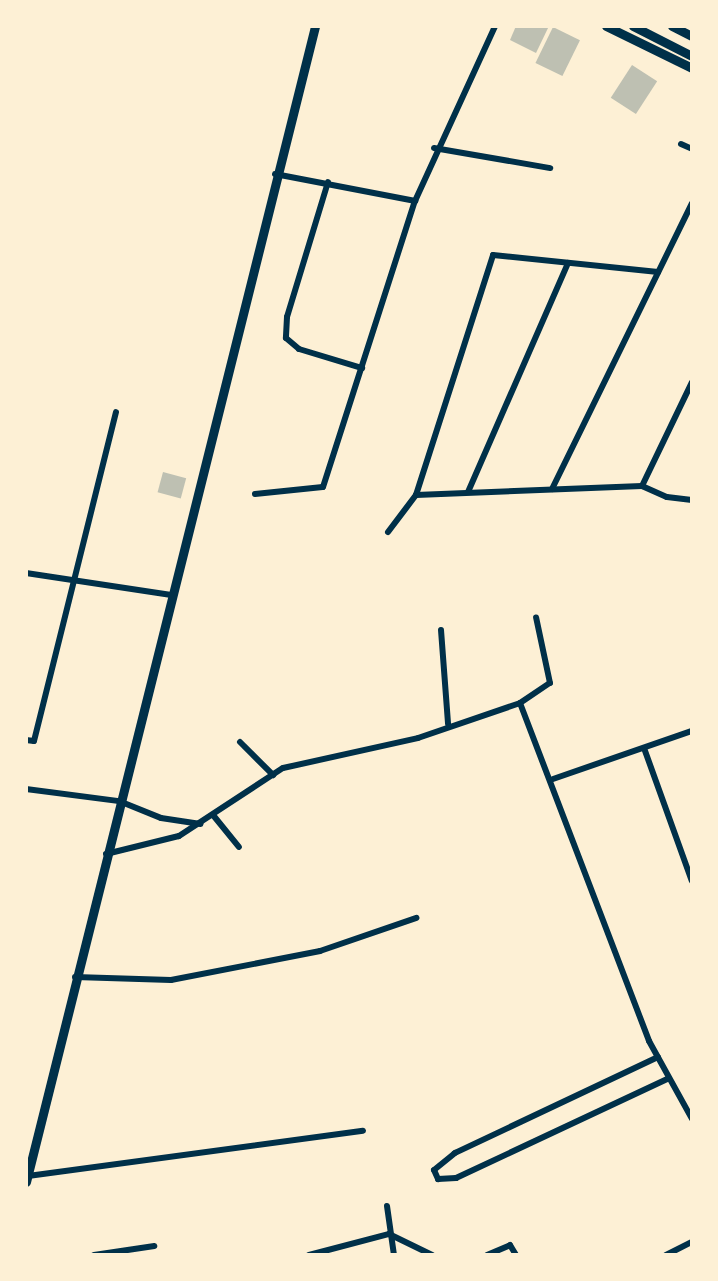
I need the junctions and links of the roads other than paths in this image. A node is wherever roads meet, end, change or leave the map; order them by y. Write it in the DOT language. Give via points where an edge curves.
graph roads {
  1 [pos="315,26"];
  2 [pos="495,26"];
  3 [pos="606,26"];
  4 [pos="633,26"];
  5 [pos="672,26"];
  6 [pos="692,36"];
  7 [pos="692,56"];
  8 [pos="692,68"];
  9 [pos="681,144"];
  10 [pos="434,148"];
  11 [pos="692,149"];
  12 [pos="550,168"];
  13 [pos="275,174"];
  14 [pos="328,182"];
  15 [pos="415,201"];
  16 [pos="692,203"];
  17 [pos="568,263"];
  18 [pos="658,272"];
  19 [pos="362,368"];
  20 [pos="692,382"];
  21 [pos="116,412"];
  22 [pos="642,486"];
  23 [pos="552,489"];
  24 [pos="468,492"];
  25 [pos="255,494"];
  26 [pos="416,495"];
  27 [pos="692,500"];
  28 [pos="388,532"];
  29 [pos="26,573"];
  30 [pos="73,578"];
  31 [pos="171,595"];
  32 [pos="536,617"];
  33 [pos="441,630"];
  34 [pos="520,703"];
  35 [pos="448,724"];
  36 [pos="692,731"];
  37 [pos="26,740"];
  38 [pos="240,742"];
  39 [pos="644,748"];
  40 [pos="273,775"];
  41 [pos="553,779"];
  42 [pos="26,789"];
  43 [pos="119,801"];
  44 [pos="213,815"];
  45 [pos="201,824"];
  46 [pos="239,847"];
  47 [pos="106,854"];
  48 [pos="692,881"];
  49 [pos="416,918"];
  50 [pos="75,977"];
  51 [pos="658,1057"];
  52 [pos="669,1078"];
  53 [pos="692,1119"];
  54 [pos="363,1131"];
  55 [pos="27,1179"];
  56 [pos="387,1206"];
  57 [pos="389,1234"];
  58 [pos="692,1242"];
  59 [pos="154,1246"];
  60 [pos="94,1255"];
  61 [pos="309,1255"];
  62 [pos="394,1255"];
  63 [pos="432,1255"];
  64 [pos="487,1255"];
  65 [pos="516,1255"];
  66 [pos="666,1255"];
  1 -- 13 [label="main road"];
  2 -- 10 [label="street"];
  3 -- 8 [label="main road"];
  4 -- 7 [label="main road"];
  5 -- 6 [label="main road"];
  9 -- 11 [label="street"];
  10 -- 12 [label="street"];
  10 -- 15 [label="street"];
  13 -- 14 [label="street"];
  13 -- 31 [label="main road"];
  14 -- 15 [label="street"];
  14 -- 19 [label="street" via="287,317 286,338 299,349"];
  15 -- 19 [label="street"];
  16 -- 18 [label="street"];
  17 -- 18 [label="street"];
  17 -- 24 [label="street"];
  17 -- 26 [label="street" via="493,255"];
  18 -- 23 [label="street"];
  19 -- 25 [label="street" via="323,487"];
  20 -- 22 [label="street"];
  21 -- 30 [label="street"];
  22 -- 23 [label="street"];
  22 -- 27 [label="street"];
  23 -- 24 [label="street"];
  24 -- 26 [label="street"];
  26 -- 28 [label="street"];
  29 -- 30 [label="street"];
  30 -- 31 [label="street"];
  30 -- 37 [label="street" via="34,741"];
  31 -- 43 [label="main road"];
  32 -- 34 [label="street" via="550,683"];
  33 -- 35 [label="street"];
  34 -- 35 [label="street"];
  34 -- 41 [label="street"];
  35 -- 40 [label="street" via="418,738 325,757"];
  36 -- 39 [label="street"];
  38 -- 40 [label="street"];
  39 -- 41 [label="street"];
  39 -- 48 [label="street"];
  40 -- 44 [label="street"];
  41 -- 51 [label="street"];
  42 -- 43 [label="street"];
  43 -- 45 [label="street" via="161,818"];
  43 -- 47 [label="main road"];
  44 -- 45 [label="street"];
  44 -- 46 [label="street"];
  45 -- 47 [label="street" via="179,836"];
  47 -- 50 [label="main road"];
  49 -- 50 [label="street" via="320,951 171,980"];
  50 -- 55 [label="main road"];
  51 -- 52 [label="street"];
  51 -- 52 [label="street" via="455,1153 434,1170 438,1179 456,1178"];
  52 -- 53 [label="street"];
  54 -- 55 [label="street"];
  56 -- 57 [label="street"];
  57 -- 61 [label="street"];
  57 -- 62 [label="street"];
  57 -- 63 [label="street"];
  58 -- 66 [label="street"];
  59 -- 60 [label="street"];
  64 -- 65 [label="street" via="510,1245"];
}
